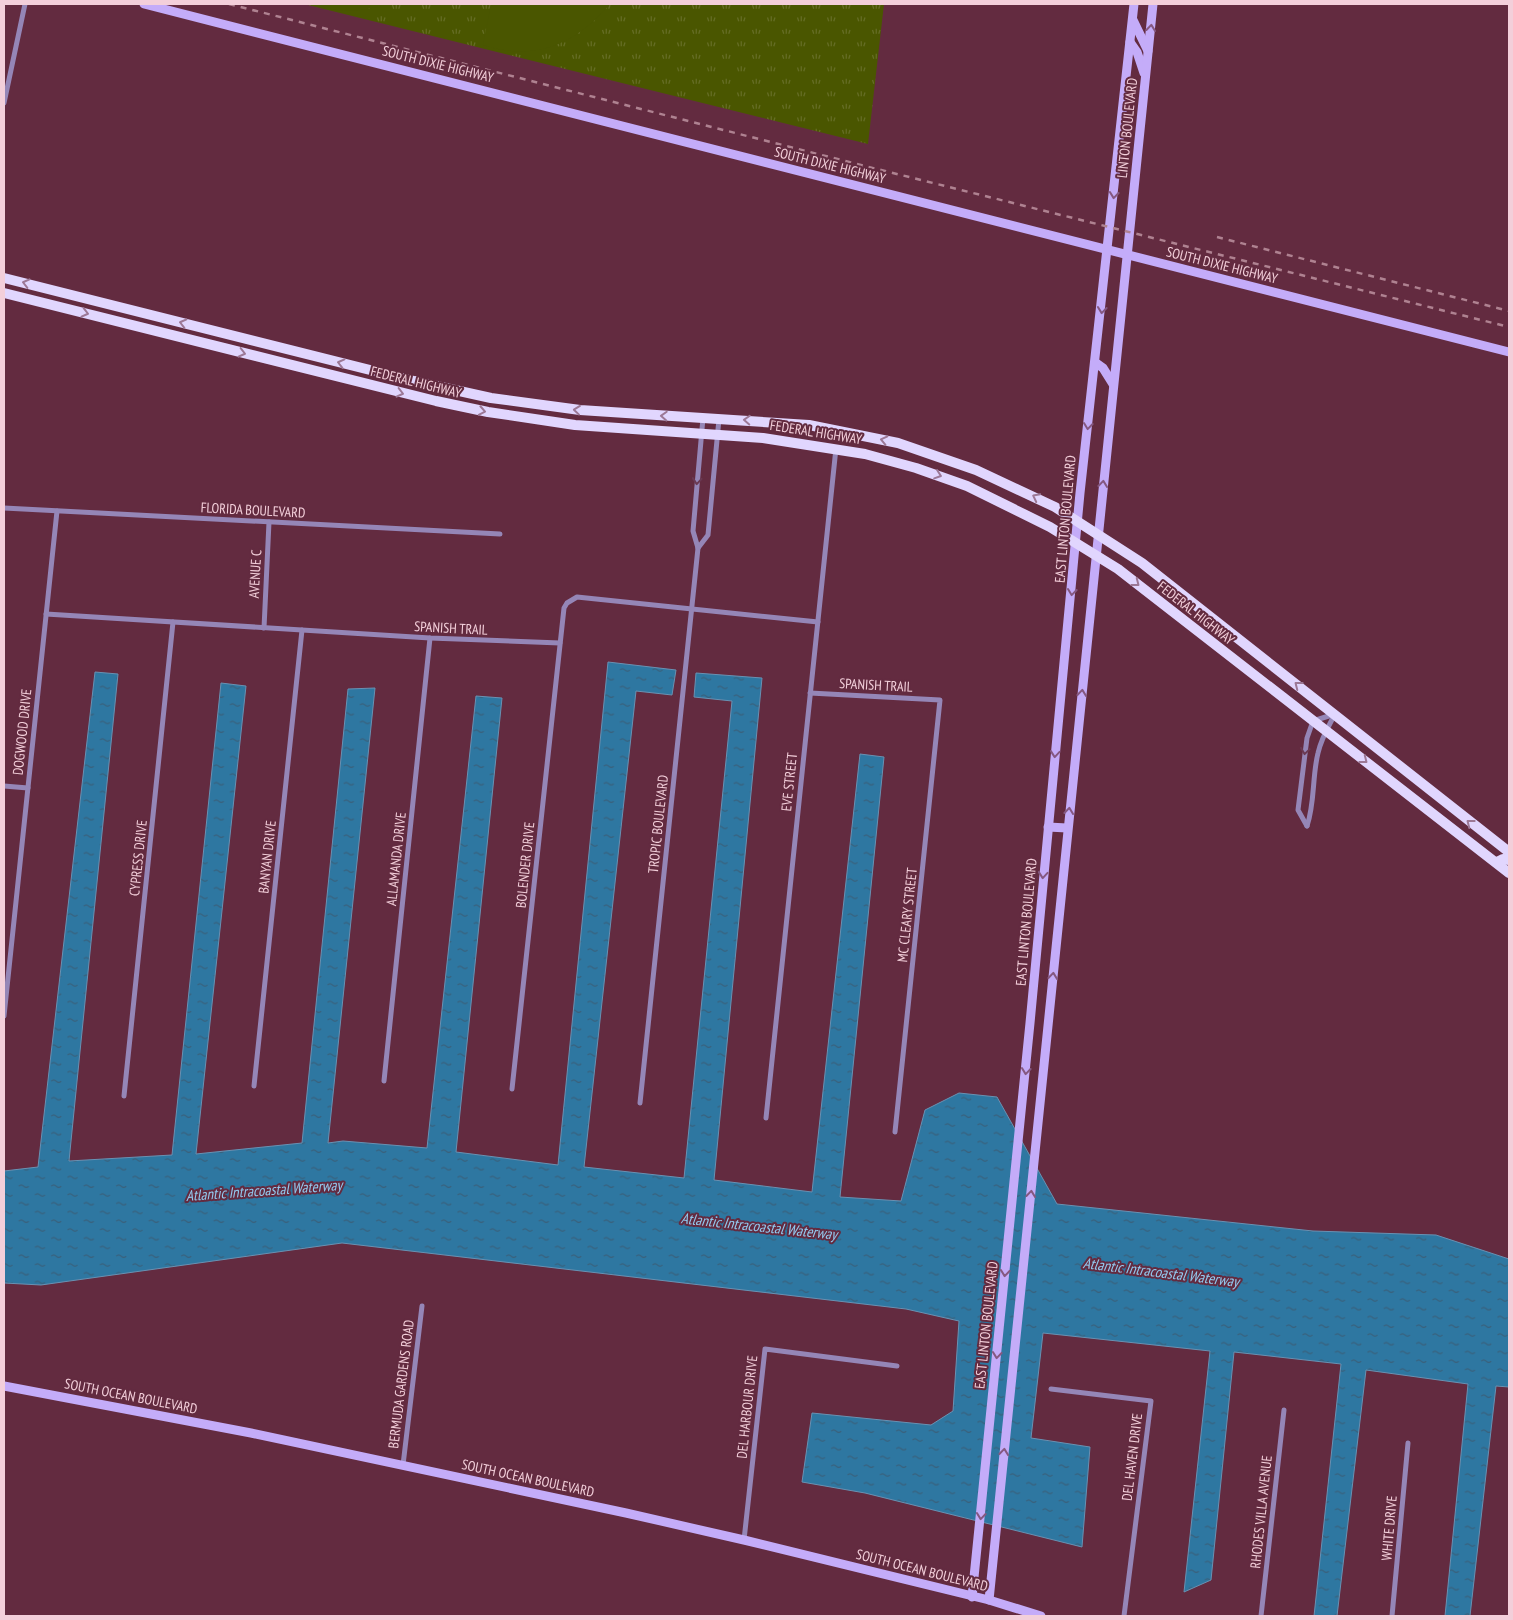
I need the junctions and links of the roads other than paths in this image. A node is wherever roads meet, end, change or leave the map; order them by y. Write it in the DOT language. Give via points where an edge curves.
graph roads {
  1 [pos="25,4"];
  2 [pos="144,4"];
  3 [pos="1134,4"];
  4 [pos="1153,4"];
  5 [pos="1132,17"];
  6 [pos="1130,42"];
  7 [pos="1148,52"];
  8 [pos="1145,78"];
  9 [pos="4,102"];
  10 [pos="1108,251"];
  11 [pos="1127,256"];
  12 [pos="4,278"];
  13 [pos="4,293"];
  14 [pos="1509,352"];
  15 [pos="1096,363"];
  16 [pos="1113,384"];
  17 [pos="531,404"];
  18 [pos="514,416"];
  19 [pos="703,418"];
  20 [pos="720,419"];
  21 [pos="702,433"];
  22 [pos="718,434"];
  23 [pos="836,448"];
  24 [pos="4,508"];
  25 [pos="56,511"];
  26 [pos="1078,520"];
  27 [pos="270,522"];
  28 [pos="1098,533"];
  29 [pos="500,534"];
  30 [pos="1076,544"];
  31 [pos="698,548"];
  32 [pos="1096,555"];
  33 [pos="691,609"];
  34 [pos="46,614"];
  35 [pos="174,622"];
  36 [pos="818,622"];
  37 [pos="264,628"];
  38 [pos="302,630"];
  39 [pos="430,638"];
  40 [pos="560,644"];
  41 [pos="810,693"];
  42 [pos="940,700"];
  43 [pos="1336,714"];
  44 [pos="1313,721"];
  45 [pos="1325,730"];
  46 [pos="4,786"];
  47 [pos="28,788"];
  48 [pos="1048,827"];
  49 [pos="1067,828"];
  50 [pos="1509,852"];
  51 [pos="1509,860"];
  52 [pos="1496,862"];
  53 [pos="1509,873"];
  54 [pos="4,1016"];
  55 [pos="384,1081"];
  56 [pos="254,1086"];
  57 [pos="512,1089"];
  58 [pos="124,1096"];
  59 [pos="640,1103"];
  60 [pos="766,1118"];
  61 [pos="895,1132"];
  62 [pos="422,1306"];
  63 [pos="897,1366"];
  64 [pos="4,1386"];
  65 [pos="1051,1389"];
  66 [pos="1284,1410"];
  67 [pos="1408,1443"];
  68 [pos="403,1465"];
  69 [pos="744,1540"];
  70 [pos="972,1597"];
  71 [pos="989,1600"];
  72 [pos="1041,1616"];
  73 [pos="1124,1616"];
  74 [pos="1261,1616"];
  75 [pos="1392,1616"];
  1 -- 9 [label="street"];
  2 -- 10 [label="main road, SOUTH DIXIE HIGHWAY"];
  3 -- 5 [label="main road, LINTON BOULEVARD"];
  7 -- 4 [label="main road, LINTON BOULEVARD, one-way"];
  5 -- 6 [label="main road, LINTON BOULEVARD"];
  5 -- 7 [label="main road"];
  6 -- 8 [label="main road" via="1137,52"];
  6 -- 10 [label="main road, LINTON BOULEVARD, one-way"];
  7 -- 8 [label="main road, LINTON BOULEVARD"];
  8 -- 11 [label="main road, LINTON BOULEVARD"];
  10 -- 11 [label="main road, SOUTH DIXIE HIGHWAY"];
  10 -- 15 [label="main road, EAST LINTON BOULEVARD, one-way"];
  11 -- 14 [label="main road, SOUTH DIXIE HIGHWAY"];
  11 -- 16 [label="main road"];
  17 -- 12 [label="main road, FEDERAL HIGHWAY, one-way" via="440,387"];
  13 -- 18 [label="main road, FEDERAL HIGHWAY, one-way" via="436,402"];
  15 -- 16 [label="main road"];
  15 -- 26 [label="main road, EAST LINTON BOULEVARD, one-way"];
  28 -- 16 [label="main road, one-way"];
  17 -- 18 [label="main road"];
  19 -- 17 [label="main road, FEDERAL HIGHWAY, one-way" via="609,413"];
  18 -- 21 [label="main road, FEDERAL HIGHWAY" via="575,425"];
  19 -- 20 [label="main road, FEDERAL HIGHWAY"];
  19 -- 21 [label="street, TROPIC BOULEVARD"];
  20 -- 22 [label="street, TROPIC BOULEVARD"];
  26 -- 20 [label="main road, FEDERAL HIGHWAY, one-way" via="1004,482 898,443 809,425"];
  21 -- 22 [label="main road, FEDERAL HIGHWAY"];
  21 -- 31 [label="street, TROPIC BOULEVARD, one-way" via="693,531"];
  22 -- 23 [label="main road, FEDERAL HIGHWAY"];
  22 -- 31 [label="street, TROPIC BOULEVARD" via="708,535"];
  23 -- 30 [label="main road, FEDERAL HIGHWAY, one-way" via="891,460 967,486 1023,512"];
  23 -- 36 [label="street, EVE STREET"];
  24 -- 25 [label="street, FLORIDA BOULEVARD"];
  25 -- 27 [label="street, FLORIDA BOULEVARD"];
  25 -- 34 [label="street, DOGWOOD DRIVE"];
  26 -- 28 [label="main road, FEDERAL HIGHWAY"];
  26 -- 30 [label="main road, EAST LINTON BOULEVARD"];
  27 -- 29 [label="street, FLORIDA BOULEVARD"];
  27 -- 37 [label="street, AVENUE C"];
  28 -- 32 [label="main road"];
  43 -- 28 [label="main road, FEDERAL HIGHWAY, one-way" via="1142,563"];
  30 -- 32 [label="main road, FEDERAL HIGHWAY"];
  30 -- 48 [label="main road, EAST LINTON BOULEVARD, one-way"];
  31 -- 33 [label="street, TROPIC BOULEVARD"];
  32 -- 44 [label="main road, FEDERAL HIGHWAY, one-way"];
  49 -- 32 [label="main road, one-way"];
  33 -- 36 [label="street"];
  33 -- 40 [label="street" via="572,599 564,608"];
  33 -- 59 [label="street, TROPIC BOULEVARD"];
  34 -- 35 [label="street, SPANISH TRAIL"];
  34 -- 47 [label="street, DOGWOOD DRIVE"];
  35 -- 37 [label="street, SPANISH TRAIL"];
  35 -- 58 [label="street, CYPRESS DRIVE"];
  36 -- 41 [label="street, EVE STREET"];
  37 -- 38 [label="street, SPANISH TRAIL"];
  38 -- 39 [label="street, SPANISH TRAIL"];
  38 -- 56 [label="street, BANYAN DRIVE"];
  39 -- 40 [label="street, SPANISH TRAIL"];
  39 -- 55 [label="street, ALLAMANDA DRIVE"];
  40 -- 57 [label="street, BOLENDER DRIVE"];
  41 -- 42 [label="street, SPANISH TRAIL"];
  41 -- 60 [label="street, EVE STREET"];
  42 -- 61 [label="street, MC CLEARY STREET"];
  43 -- 44 [label="street"];
  43 -- 45 [label="street"];
  50 -- 43 [label="main road, FEDERAL HIGHWAY, one-way"];
  44 -- 45 [label="main road, FEDERAL HIGHWAY"];
  44 -- 45 [label="street, one-way" via="1306,738 1298,810 1307,826"];
  45 -- 52 [label="main road, FEDERAL HIGHWAY, one-way"];
  46 -- 47 [label="street"];
  47 -- 54 [label="street, DOGWOOD DRIVE"];
  48 -- 49 [label="main road"];
  48 -- 70 [label="main road, EAST LINTON BOULEVARD, one-way"];
  71 -- 49 [label="main road, one-way"];
  51 -- 52 [label="main road"];
  52 -- 53 [label="main road, FEDERAL HIGHWAY"];
  62 -- 68 [label="street, BERMUDA GARDENS ROAD"];
  63 -- 69 [label="street, DEL HARBOUR DRIVE" via="765,1349"];
  64 -- 68 [label="main road, SOUTH OCEAN BOULEVARD"];
  65 -- 73 [label="street, DEL HAVEN DRIVE" via="1151,1401"];
  66 -- 74 [label="street, RHODES VILLA AVENUE"];
  67 -- 75 [label="street, WHITE DRIVE"];
  68 -- 69 [label="main road, SOUTH OCEAN BOULEVARD"];
  69 -- 70 [label="main road, SOUTH OCEAN BOULEVARD"];
  70 -- 71 [label="main road, SOUTH OCEAN BOULEVARD"];
  71 -- 72 [label="main road, SOUTH OCEAN BOULEVARD"];
}
